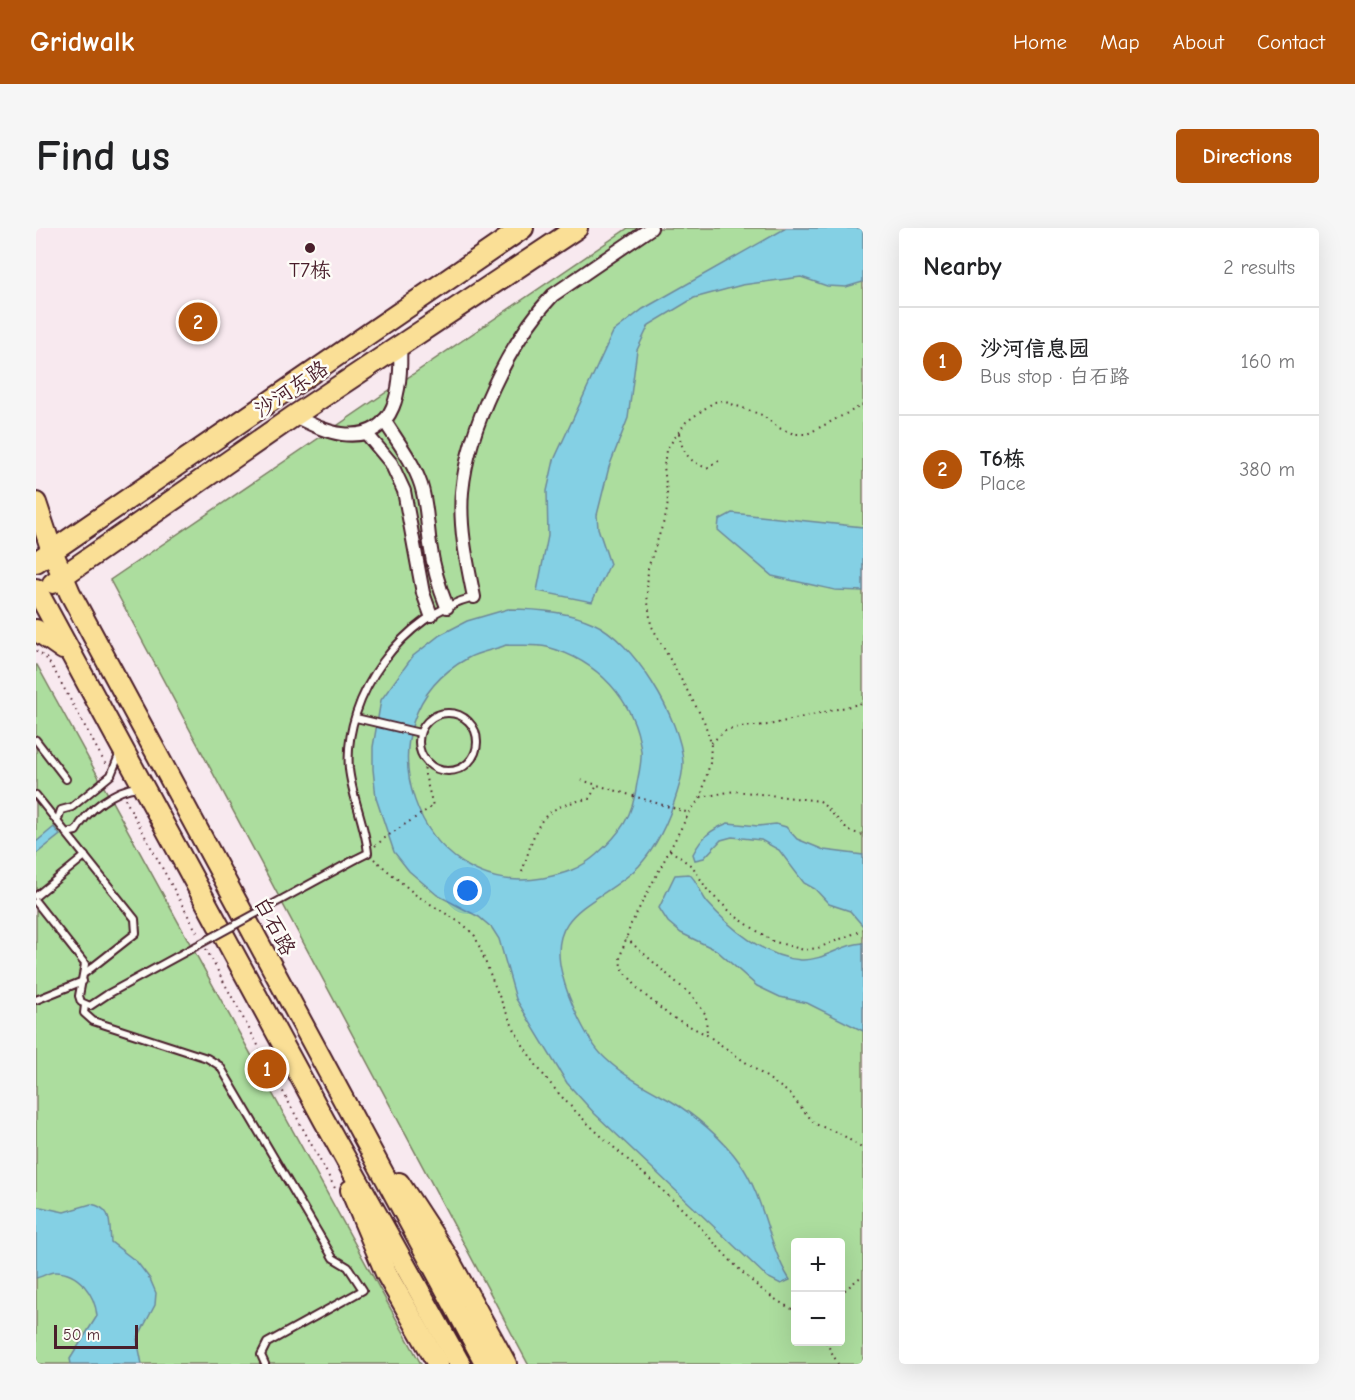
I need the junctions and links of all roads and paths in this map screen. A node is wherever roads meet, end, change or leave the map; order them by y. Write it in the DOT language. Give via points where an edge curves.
graph roads {
  1 [pos="523,228"];
  2 [pos="577,228"];
  3 [pos="651,228"];
  4 [pos="400,344"];
  5 [pos="863,405"];
  6 [pos="294,416"];
  7 [pos="384,420"];
  8 [pos="366,433"];
  9 [pos="679,433"];
  10 [pos="722,459"];
  11 [pos="36,503"];
  12 [pos="44,557"];
  13 [pos="61,576"];
  14 [pos="37,593"];
  15 [pos="474,597"];
  16 [pos="447,607"];
  17 [pos="432,615"];
  18 [pos="36,630"];
  19 [pos="36,651"];
  20 [pos="74,663"];
  21 [pos="863,704"];
  22 [pos="356,718"];
  23 [pos="417,732"];
  24 [pos="36,740"];
  25 [pos="711,743"];
  26 [pos="121,748"];
  27 [pos="424,760"];
  28 [pos="111,775"];
  29 [pos="66,779"];
  30 [pos="581,780"];
  31 [pos="598,784"];
  32 [pos="142,787"];
  33 [pos="120,791"];
  34 [pos="37,797"];
  35 [pos="701,797"];
  36 [pos="689,813"];
  37 [pos="57,822"];
  38 [pos="66,832"];
  39 [pos="863,835"];
  40 [pos="670,850"];
  41 [pos="368,853"];
  42 [pos="85,856"];
  43 [pos="522,872"];
  44 [pos="36,896"];
  45 [pos="36,902"];
  46 [pos="863,930"];
  47 [pos="199,936"];
  48 [pos="626,938"];
  49 [pos="205,946"];
  50 [pos="85,973"];
  51 [pos="83,981"];
  52 [pos="36,1000"];
  53 [pos="85,1005"];
  54 [pos="707,1035"];
  55 [pos="346,1107"];
  56 [pos="324,1120"];
  57 [pos="863,1149"];
  58 [pos="338,1194"];
  59 [pos="863,1275"];
  60 [pos="842,1292"];
  61 [pos="791,1309"];
  62 [pos="828,1346"];
  63 [pos="265,1364"];
  64 [pos="438,1364"];
  65 [pos="460,1364"];
  66 [pos="486,1364"];
  67 [pos="506,1364"];
  68 [pos="837,1364"];
  1 -- 12 [label="main road, 沙河东路"];
  2 -- 4 [label="main road, 沙河东路"];
  3 -- 15 [label="street" via="553,295 489,396 477,425 462,493 466,559"];
  4 -- 6 [label="main road, 沙河东路"];
  4 -- 7 [label="street" via="400,386 393,410"];
  5 -- 9 [label="path" via="807,434 794,434 762,416 723,401 714,402 686,422"];
  6 -- 8 [label="street" via="341,434"];
  6 -- 13 [label="main road, 沙河东路"];
  7 -- 8 [label="street"];
  7 -- 16 [label="street" via="421,486 430,547"];
  8 -- 17 [label="street" via="391,463 404,491 423,593"];
  9 -- 10 [label="path" via="686,456 697,465 708,468"];
  9 -- 25 [label="path" via="666,450 666,515 648,568 651,625 704,721"];
  11 -- 12 [label="main road, 白石路"];
  12 -- 13 [label="main road, 白石路"];
  13 -- 14 [label="main road, 沙河东路"];
  13 -- 55 [label="main road, 白石路"];
  14 -- 20 [label="main road"];
  15 -- 16 [label="lane"];
  16 -- 17 [label="lane"];
  17 -- 22 [label="lane" via="386,657 370,680"];
  18 -- 20 [label="main road" via="64,650"];
  19 -- 28 [label="path" via="53,668"];
  20 -- 26 [label="main road"];
  21 -- 25 [label="path" via="738,727 725,731"];
  22 -- 23 [label="lane"];
  22 -- 41 [label="lane" via="349,768"];
  23 -- 27 [label="lane"];
  23 -- 27 [label="lane" via="431,718 451,713 469,722 477,740 472,759 458,770 440,771"];
  24 -- 29 [label="lane"];
  25 -- 35 [label="path" via="711,763"];
  26 -- 28 [label="lane"];
  26 -- 32 [label="main road"];
  27 -- 41 [label="path" via="433,806"];
  28 -- 37 [label="lane" via="72,807 61,810"];
  30 -- 31 [label="path"];
  31 -- 36 [label="path"];
  31 -- 43 [label="path" via="589,799 568,802 546,813 535,832"];
  32 -- 33 [label="lane"];
  32 -- 56 [label="main road"];
  33 -- 38 [label="lane" via="82,820 76,831"];
  33 -- 47 [label="path"];
  34 -- 37 [label="lane"];
  35 -- 36 [label="path"];
  35 -- 39 [label="path" via="735,791 820,801 849,831"];
  36 -- 40 [label="path"];
  37 -- 38 [label="lane"];
  38 -- 42 [label="lane"];
  40 -- 46 [label="path" via="693,867 708,891 735,916 772,941 811,949"];
  40 -- 48 [label="path"];
  41 -- 53 [label="lane, bridge" via="90,1006"];
  41 -- 61 [label="path" via="402,884 475,936 516,1032 531,1058 573,1108 697,1224 751,1281"];
  42 -- 44 [label="lane"];
  42 -- 50 [label="lane" via="138,926 136,933"];
  45 -- 50 [label="lane" via="82,956"];
  48 -- 54 [label="path" via="702,1008"];
  48 -- 54 [label="path" via="620,957 627,976 670,1016"];
  49 -- 58 [label="path"];
  50 -- 51 [label="lane"];
  51 -- 52 [label="lane"];
  51 -- 53 [label="lane" via="79,996"];
  53 -- 63 [label="lane" via="84,1013 93,1021 207,1058 220,1066 333,1258 348,1267 363,1290 267,1343 261,1355"];
  54 -- 57 [label="path" via="789,1093 815,1124 824,1125"];
  55 -- 66 [label="main road, 白石路"];
  55 -- 67 [label="main road" via="418,1210"];
  56 -- 64 [label="main road" via="370,1240"];
  56 -- 65 [label="main road"];
  59 -- 60 [label="path"];
  62 -- 68 [label="path"];
}
